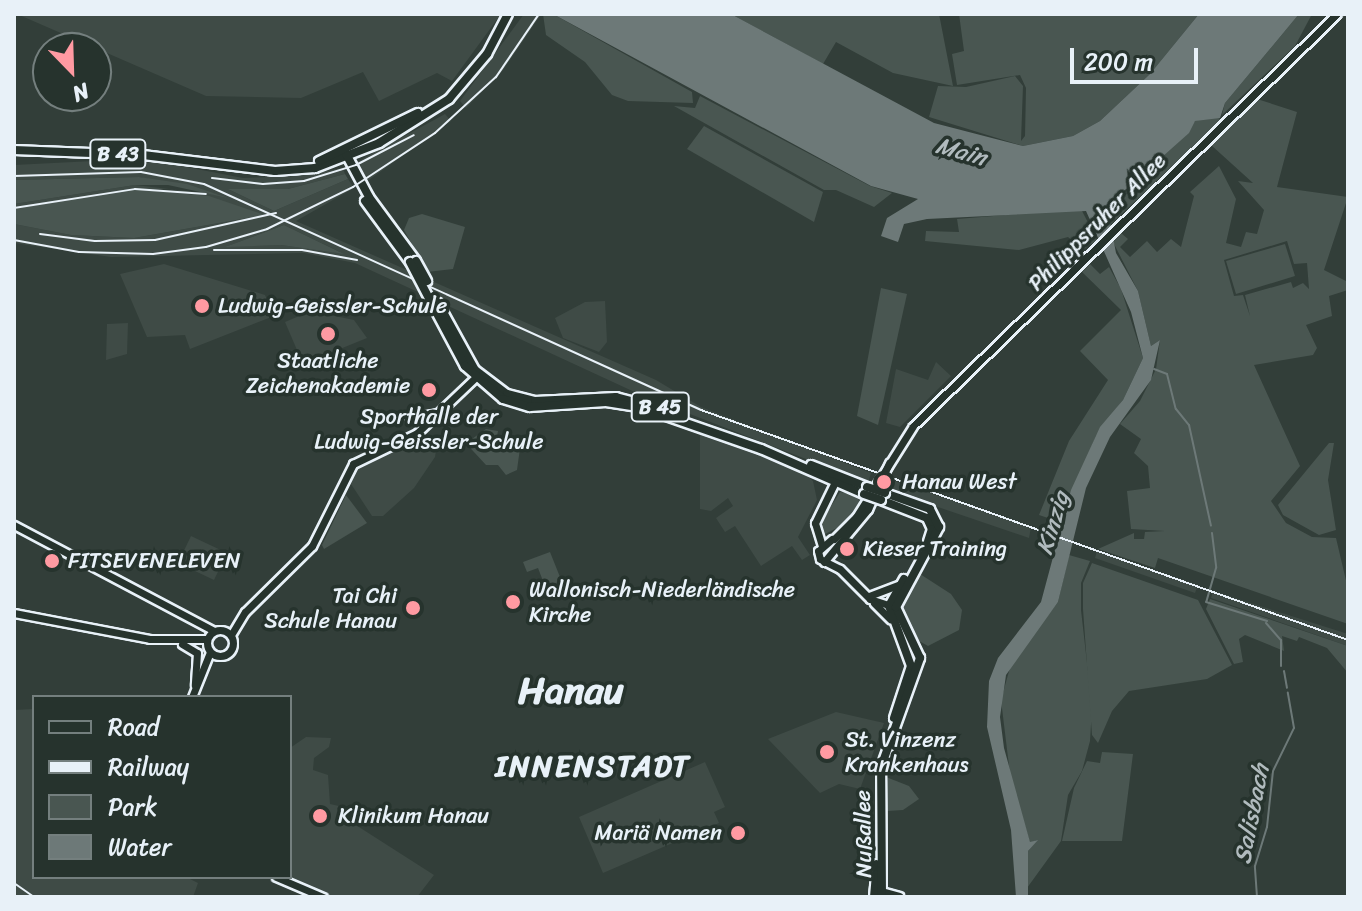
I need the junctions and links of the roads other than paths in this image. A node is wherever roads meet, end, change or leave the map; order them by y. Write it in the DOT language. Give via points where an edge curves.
graph roads {
  1 [pos="508,14"];
  2 [pos="1337,14"];
  3 [pos="17,149"];
  4 [pos="344,153"];
  5 [pos="477,377"];
  6 [pos="486,389"];
  7 [pos="463,390"];
  8 [pos="438,413"];
  9 [pos="409,418"];
  10 [pos="836,479"];
  11 [pos="883,496"];
  12 [pos="14,525"];
  13 [pos="816,532"];
  14 [pos="836,543"];
  15 [pos="822,546"];
  16 [pos="824,562"];
  17 [pos="842,571"];
  18 [pos="900,584"];
  19 [pos="868,597"];
  20 [pos="892,607"];
  21 [pos="14,613"];
  22 [pos="890,619"];
  23 [pos="228,633"];
  24 [pos="176,641"];
  25 [pos="210,643"];
  26 [pos="197,681"];
  27 [pos="193,695"];
  28 [pos="281,879"];
  29 [pos="878,894"];
  30 [pos="323,897"];
  31 [pos="899,897"];
  1 -- 4 [label="main road, B 43" via="476,69 448,96 379,143"];
  2 -- 14 [label="main road, Philippsruher Allee" via="913,426"];
  3 -- 4 [label="main road, B 43" via="300,170"];
  4 -- 5 [label="main road, B 45, bridge" via="413,261"];
  5 -- 6 [label="main road, B 45"];
  5 -- 7 [label="main road"];
  5 -- 10 [label="main road, B 45" via="524,400 605,396 646,403"];
  6 -- 7 [label="main road"];
  6 -- 10 [label="main road, B 45" via="530,407 606,402 643,408"];
  7 -- 8 [label="main road"];
  8 -- 9 [label="main road"];
  8 -- 23 [label="main road" via="411,437 356,460 312,546"];
  10 -- 11 [label="main road, B 45, bridge"];
  10 -- 13 [label="main road" via="815,523"];
  11 -- 18 [label="main road, B 45" via="920,513 932,525 926,545"];
  11 -- 20 [label="main road, B 45" via="935,514 936,536"];
  12 -- 25 [label="main road" via="195,621"];
  13 -- 14 [label="main road"];
  13 -- 15 [label="main road"];
  14 -- 15 [label="main road"];
  14 -- 16 [label="main road"];
  14 -- 17 [label="main road"];
  15 -- 16 [label="main road" via="817,555"];
  16 -- 17 [label="main road"];
  17 -- 19 [label="main road"];
  18 -- 19 [label="main road"];
  18 -- 20 [label="main road, B 45"];
  19 -- 20 [label="main road"];
  19 -- 22 [label="main road"];
  20 -- 22 [label="main road, Nußallee"];
  20 -- 29 [label="main road, Nußallee" via="920,658 880,770"];
  21 -- 24 [label="main road"];
  22 -- 29 [label="main road, Nußallee" via="911,666 877,768"];
  23 -- 25 [label="main road"];
  23 -- 25 [label="main road" via="230,652"];
  24 -- 25 [label="main road"];
  24 -- 26 [label="main road" via="197,653"];
  25 -- 26 [label="main road"];
  26 -- 27 [label="main road"];
  28 -- 30 [label="main road"];
  29 -- 31 [label="main road"];
}
